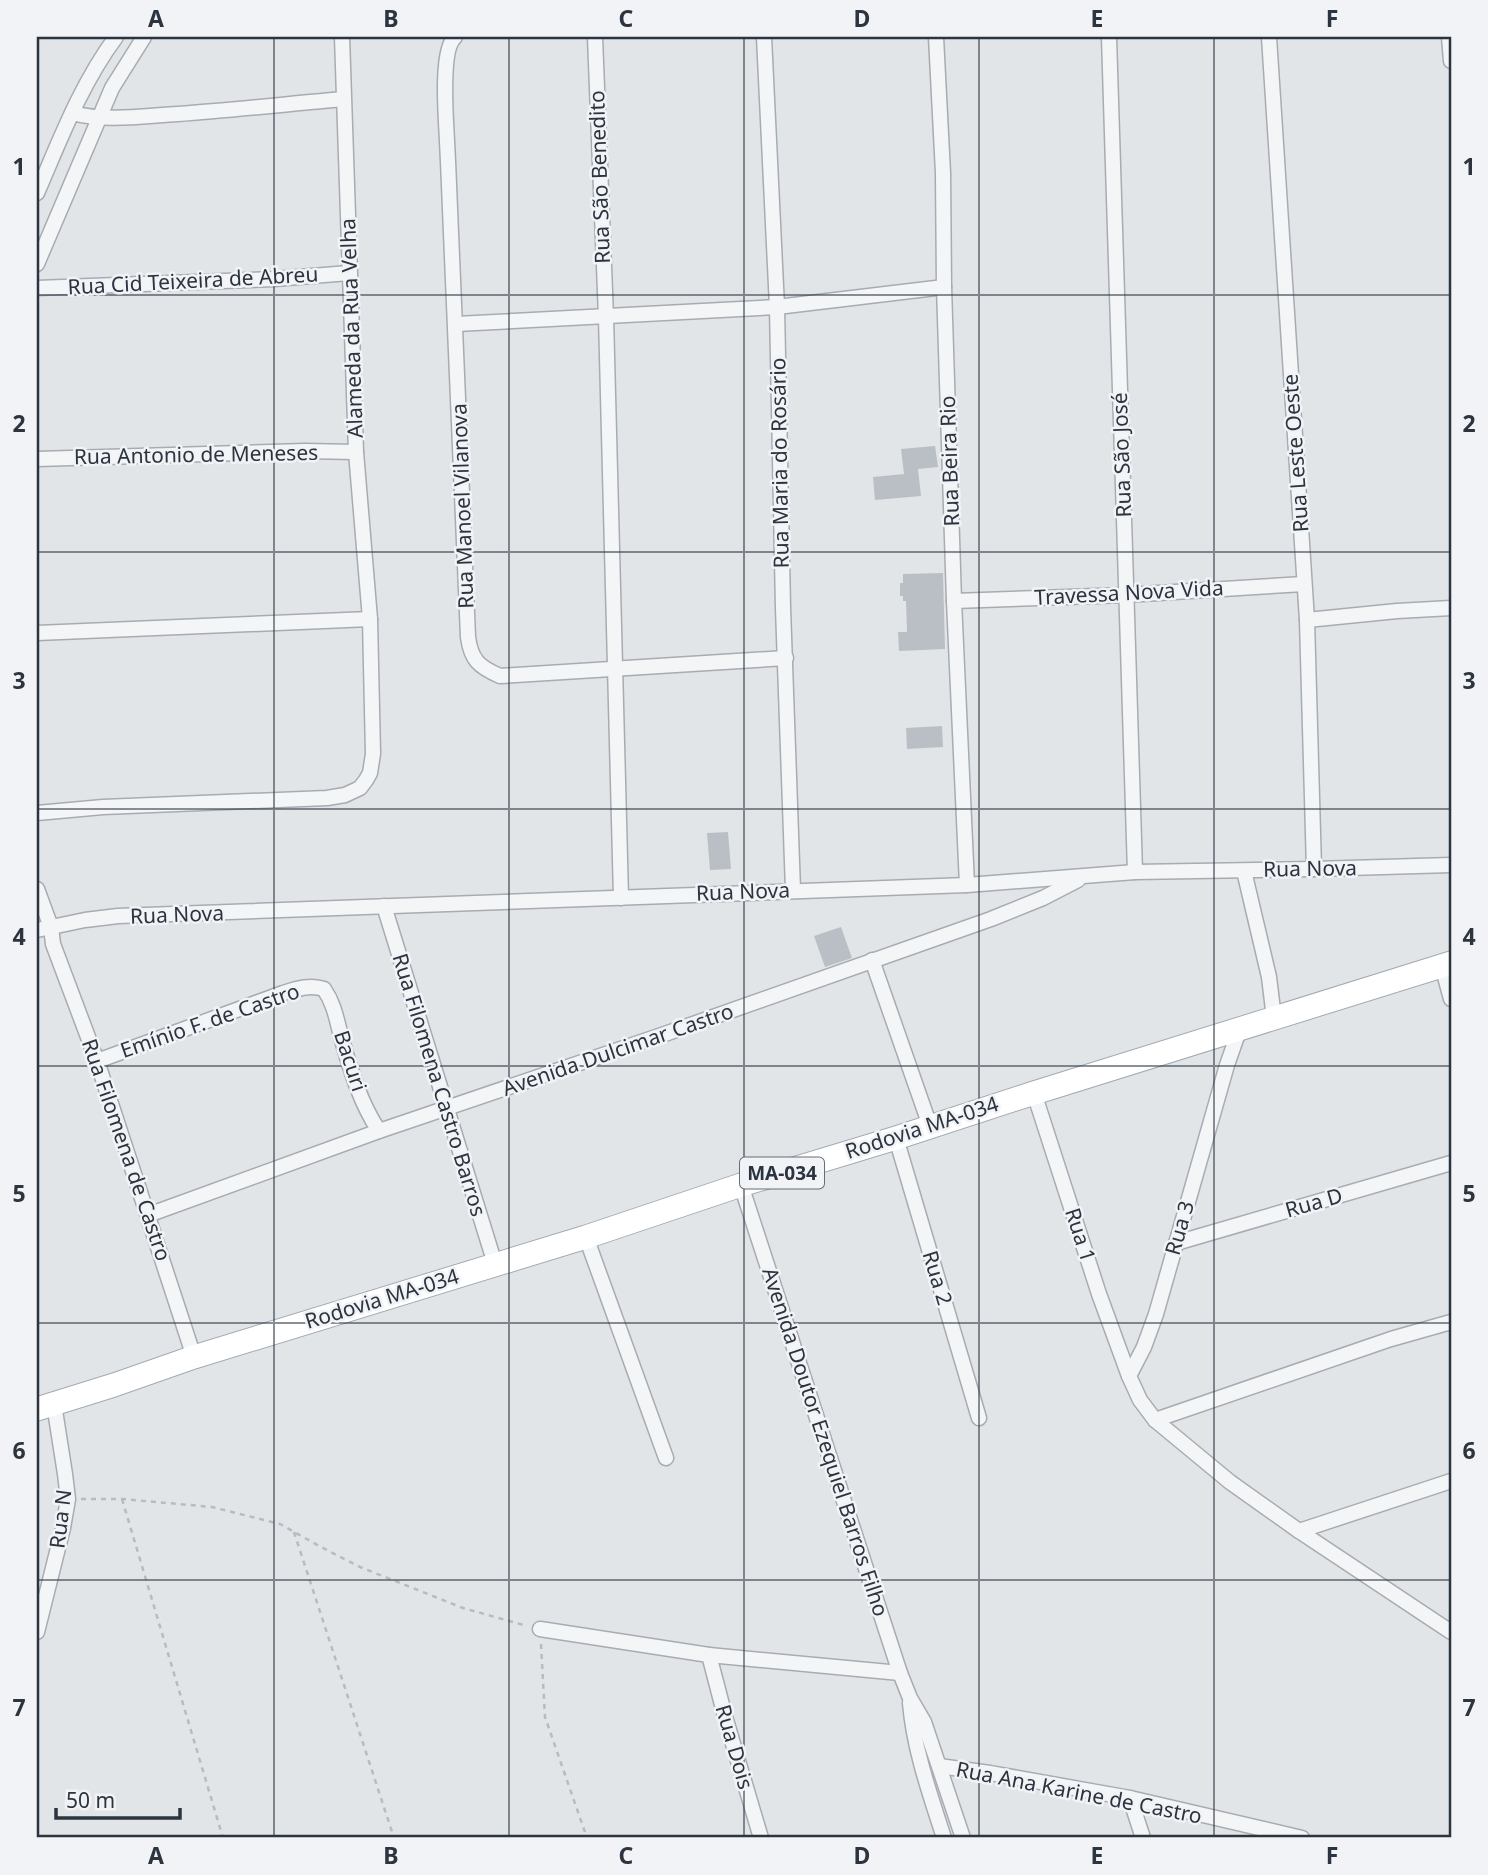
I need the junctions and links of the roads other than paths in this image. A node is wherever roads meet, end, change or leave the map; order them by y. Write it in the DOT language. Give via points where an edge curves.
graph roads {
  1 [pos="145,37"];
  2 [pos="342,37"];
  3 [pos="455,37"];
  4 [pos="595,37"];
  5 [pos="764,37"];
  6 [pos="936,37"];
  7 [pos="1109,37"];
  8 [pos="1269,37"];
  9 [pos="1449,37"];
  10 [pos="112,38"];
  11 [pos="1451,61"];
  12 [pos="343,99"];
  13 [pos="72,113"];
  14 [pos="99,119"];
  15 [pos="37,193"];
  16 [pos="37,264"];
  17 [pos="349,272"];
  18 [pos="944,287"];
  19 [pos="37,288"];
  20 [pos="777,307"];
  21 [pos="606,317"];
  22 [pos="456,324"];
  23 [pos="356,452"];
  24 [pos="37,459"];
  25 [pos="1304,584"];
  26 [pos="1126,594"];
  27 [pos="954,601"];
  28 [pos="1451,608"];
  29 [pos="370,619"];
  30 [pos="1307,620"];
  31 [pos="37,634"];
  32 [pos="786,658"];
  33 [pos="616,668"];
  34 [pos="37,813"];
  35 [pos="1451,865"];
  36 [pos="1314,869"];
  37 [pos="1244,871"];
  38 [pos="1135,873"];
  39 [pos="1084,876"];
  40 [pos="967,885"];
  41 [pos="37,889"];
  42 [pos="793,890"];
  43 [pos="621,898"];
  44 [pos="384,906"];
  45 [pos="42,929"];
  46 [pos="872,960"];
  47 [pos="1446,964"];
  48 [pos="324,989"];
  49 [pos="1451,999"];
  50 [pos="1274,1018"];
  51 [pos="1240,1028"];
  52 [pos="97,1061"];
  53 [pos="1034,1093"];
  54 [pos="447,1110"];
  55 [pos="930,1126"];
  56 [pos="379,1131"];
  57 [pos="896,1138"];
  58 [pos="1451,1163"];
  59 [pos="741,1185"];
  60 [pos="148,1215"];
  61 [pos="586,1237"];
  62 [pos="1176,1243"];
  63 [pos="495,1264"];
  64 [pos="1451,1322"];
  65 [pos="194,1357"];
  66 [pos="1129,1377"];
  67 [pos="45,1407"];
  68 [pos="979,1418"];
  69 [pos="1155,1420"];
  70 [pos="666,1458"];
  71 [pos="1451,1481"];
  72 [pos="1299,1531"];
  73 [pos="540,1629"];
  74 [pos="37,1632"];
  75 [pos="1451,1632"];
  76 [pos="709,1655"];
  77 [pos="901,1673"];
  78 [pos="910,1698"];
  79 [pos="939,1766"];
  80 [pos="1130,1798"];
  81 [pos="761,1838"];
  82 [pos="944,1838"];
  83 [pos="963,1838"];
  84 [pos="1143,1838"];
  85 [pos="1302,1838"];
  1 -- 14 [label="street" via="112,88"];
  2 -- 12 [label="street, Alameda da Rua Velha"];
  3 -- 22 [label="street, Rua Manoel Vilanova" via="447,48 445,66"];
  4 -- 21 [label="street, Rua São Benedito"];
  5 -- 20 [label="street, Rua Maria do Rosário"];
  6 -- 18 [label="street, Rua Beira Rio"];
  7 -- 26 [label="street, Rua São José"];
  8 -- 25 [label="street, Rua Leste Oeste"];
  9 -- 11 [label="street"];
  10 -- 13 [label="street"];
  12 -- 14 [label="street"];
  12 -- 17 [label="street, Alameda da Rua Velha"];
  13 -- 14 [label="street"];
  13 -- 15 [label="street"];
  14 -- 16 [label="street"];
  17 -- 19 [label="street, Rua Cid Teixeira de Abreu"];
  17 -- 23 [label="street, Alameda da Rua Velha"];
  18 -- 20 [label="street"];
  18 -- 27 [label="street, Rua Beira Rio"];
  20 -- 21 [label="street"];
  20 -- 32 [label="street, Rua Maria do Rosário"];
  21 -- 22 [label="street"];
  21 -- 33 [label="street, Rua São Benedito"];
  22 -- 33 [label="street, Rua Manoel Vilanova" via="470,650 477,663 500,676"];
  23 -- 24 [label="street, Rua Antonio de Meneses"];
  23 -- 29 [label="street, Alameda da Rua Velha"];
  25 -- 26 [label="street, Travessa Nova Vida"];
  25 -- 30 [label="street, Rua Leste Oeste"];
  26 -- 27 [label="street, Travessa Nova Vida"];
  26 -- 38 [label="street, Rua São José"];
  27 -- 40 [label="street, Rua Beira Rio"];
  28 -- 30 [label="street"];
  29 -- 31 [label="street"];
  29 -- 34 [label="street, Alameda da Rua Velha" via="373,754 360,788 327,798"];
  30 -- 36 [label="street, Rua Leste Oeste"];
  32 -- 33 [label="street, Rua Manoel Vilanova"];
  32 -- 42 [label="street, Rua Maria do Rosário"];
  33 -- 43 [label="street, Rua São Benedito"];
  35 -- 36 [label="street, Rua Nova"];
  36 -- 37 [label="street, Rua Nova"];
  37 -- 38 [label="street, Rua Nova"];
  37 -- 50 [label="street"];
  38 -- 39 [label="street, Rua Nova"];
  39 -- 40 [label="street, Rua Nova"];
  39 -- 46 [label="street, Avenida Dulcimar Castro" via="1012,911"];
  40 -- 42 [label="street, Rua Nova"];
  41 -- 45 [label="street"];
  42 -- 43 [label="street, Rua Nova"];
  43 -- 44 [label="street, Rua Nova"];
  44 -- 45 [label="street, Rua Nova" via="118,916"];
  44 -- 54 [label="street, Rua Filomena Castro Barros"];
  45 -- 52 [label="street, Rua Filomena de Castro" via="53,944"];
  46 -- 54 [label="street, Avenida Dulcimar Castro"];
  46 -- 55 [label="street"];
  47 -- 49 [label="street"];
  47 -- 50 [label="main road, Rodovia MA-034 / MA-034"];
  48 -- 52 [label="street, Emínio F. de Castro" via="316,986 283,993"];
  48 -- 56 [label="street, Bacuri" via="334,1007 357,1087"];
  50 -- 51 [label="main road, Rodovia MA-034 / MA-034"];
  51 -- 53 [label="main road, Rodovia MA-034 / MA-034"];
  51 -- 62 [label="street, Rua 3"];
  52 -- 60 [label="street, Rua Filomena de Castro"];
  53 -- 55 [label="main road, Rodovia MA-034 / MA-034"];
  53 -- 66 [label="street, Rua 1"];
  54 -- 56 [label="street, Avenida Dulcimar Castro"];
  54 -- 63 [label="street, Rua Filomena Castro Barros"];
  55 -- 57 [label="main road, Rodovia MA-034 / MA-034"];
  56 -- 60 [label="street, Avenida Dulcimar Castro"];
  57 -- 59 [label="main road, Rodovia MA-034 / MA-034"];
  57 -- 68 [label="street, Rua 2"];
  58 -- 62 [label="street, Rua D"];
  59 -- 61 [label="main road, Rodovia MA-034 / MA-034"];
  59 -- 77 [label="street, Avenida Doutor Ezequiel Barros Filho"];
  60 -- 65 [label="street, Rua Filomena de Castro"];
  61 -- 63 [label="main road, Rodovia MA-034 / MA-034"];
  61 -- 70 [label="street"];
  62 -- 66 [label="street, Rua 3" via="1156,1314"];
  63 -- 65 [label="main road, Rodovia MA-034 / MA-034"];
  64 -- 69 [label="street"];
  65 -- 67 [label="main road, Rodovia MA-034 / MA-034"];
  66 -- 69 [label="street"];
  67 -- 74 [label="street, Rua N" via="68,1499"];
  69 -- 72 [label="street"];
  71 -- 72 [label="street"];
  72 -- 75 [label="street"];
  73 -- 76 [label="street"];
  76 -- 77 [label="street"];
  76 -- 81 [label="street, Rua Dois"];
  77 -- 78 [label="street, Avenida Doutor Ezequiel Barros Filho"];
  78 -- 79 [label="street, Avenida Doutor Ezequiel Barros Filho"];
  78 -- 82 [label="street, Avenida Doutor Ezequiel Barros Filho" via="912,1728"];
  79 -- 80 [label="street, Rua Ana Karine de Castro"];
  79 -- 83 [label="street, Avenida Doutor Ezequiel Barros Filho"];
  80 -- 84 [label="street"];
  80 -- 85 [label="street, Rua Ana Karine de Castro"];
}
